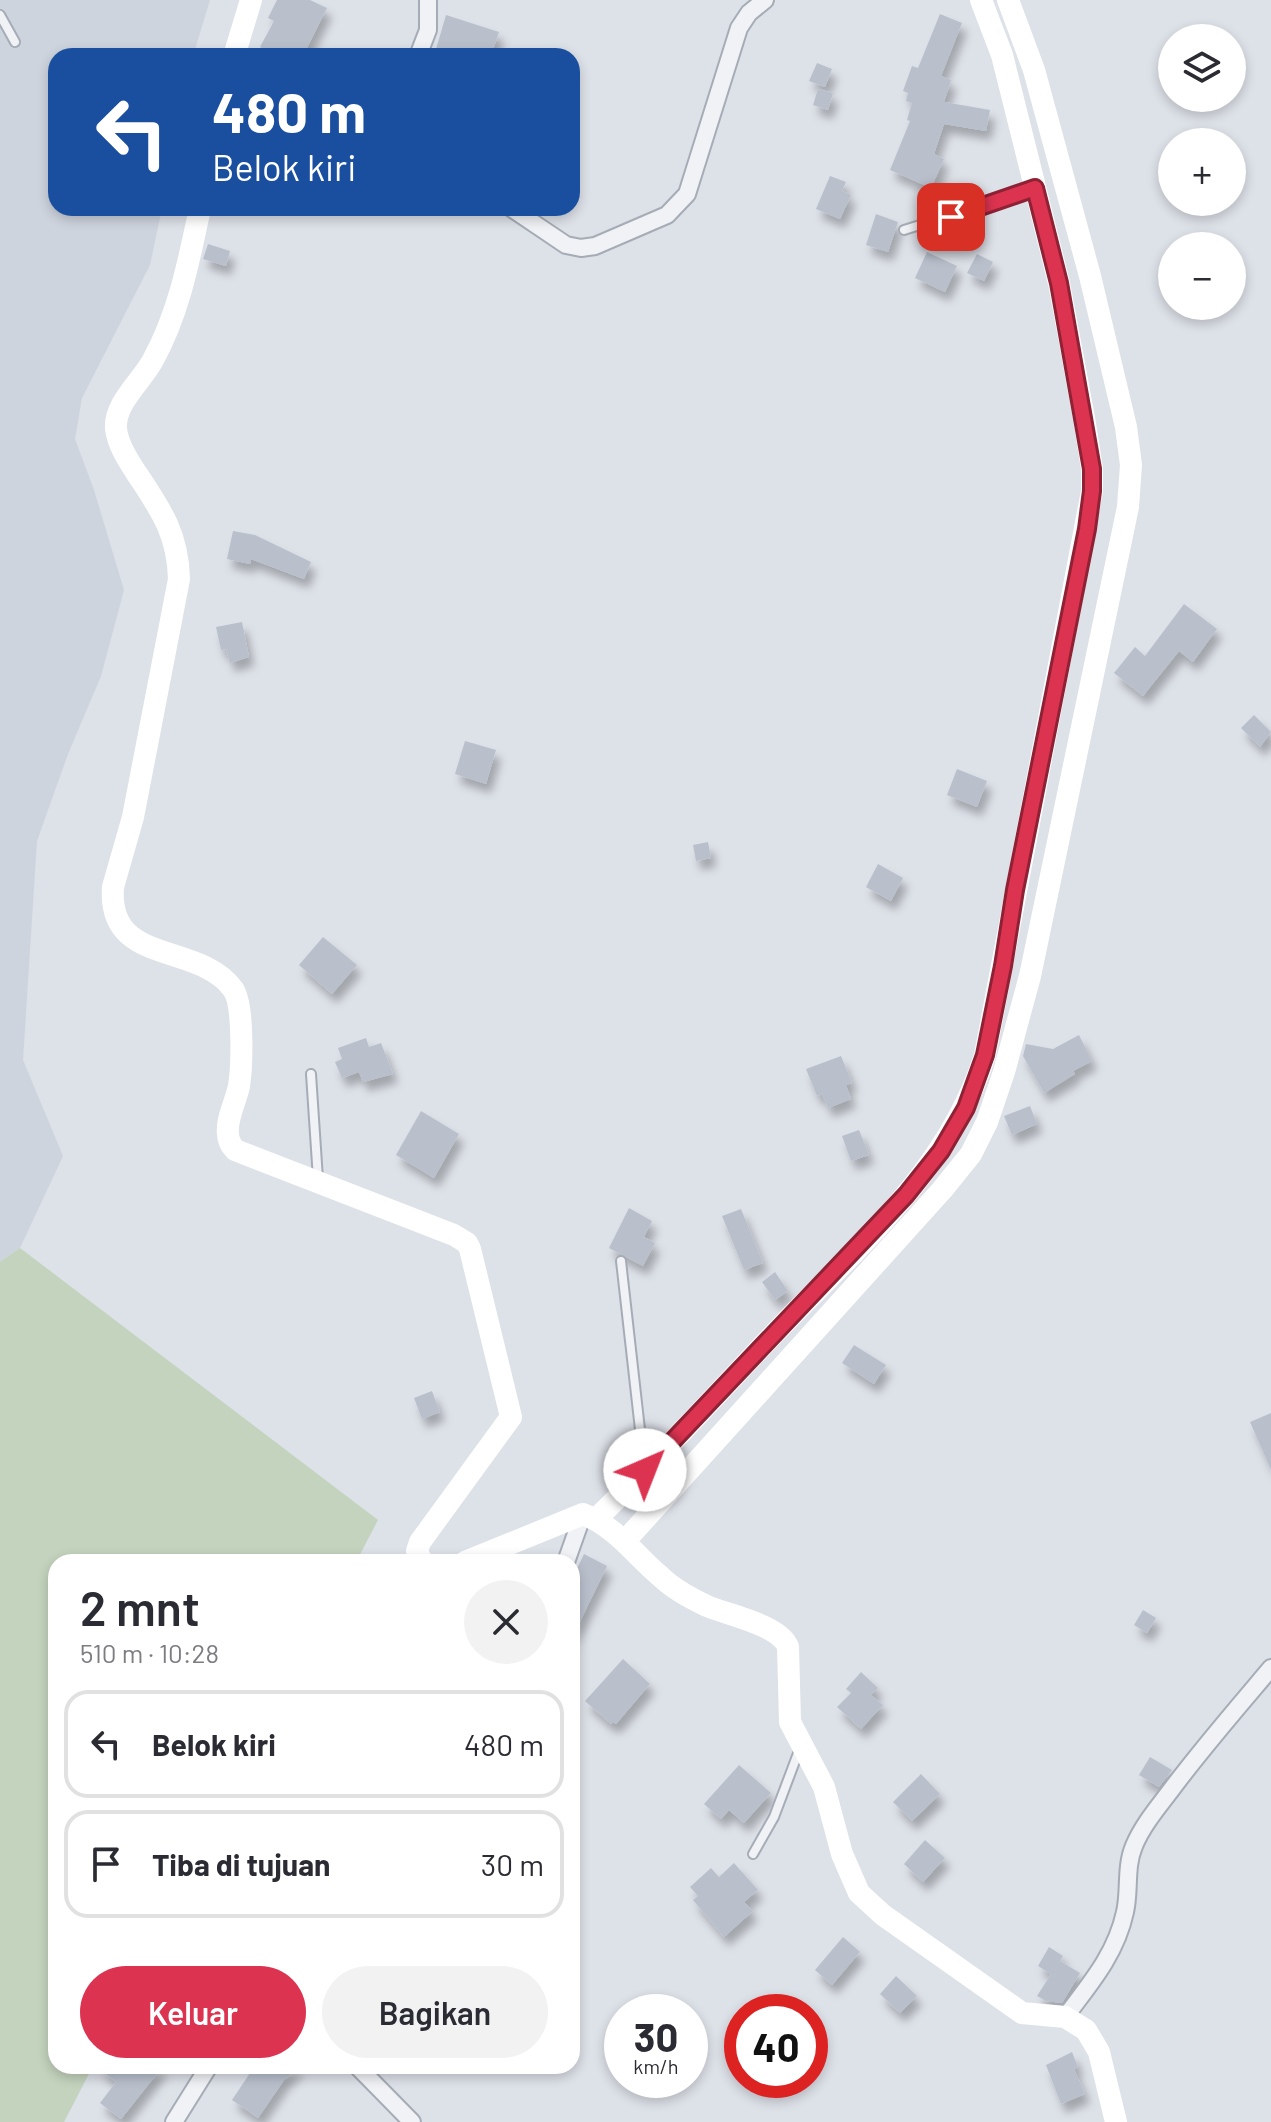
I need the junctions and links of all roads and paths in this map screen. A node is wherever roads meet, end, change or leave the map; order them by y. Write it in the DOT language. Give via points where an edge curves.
graph roads {
  1 [pos="251,0"];
  2 [pos="428,0"];
  3 [pos="765,0"];
  4 [pos="981,0"];
  5 [pos="1008,0"];
  6 [pos="0,15"];
  7 [pos="15,42"];
  8 [pos="236,48"];
  9 [pos="421,48"];
  10 [pos="1035,188"];
  11 [pos="198,216"];
  12 [pos="523,216"];
  13 [pos="904,230"];
  14 [pos="1090,276"];
  15 [pos="1059,283"];
  16 [pos="311,1074"];
  17 [pos="319,1184"];
  18 [pos="621,1261"];
  19 [pos="645,1470"];
  20 [pos="590,1516"];
  21 [pos="625,1541"];
  22 [pos="418,1554"];
  23 [pos="487,1554"];
  24 [pos="570,1554"];
  25 [pos="1271,1668"];
  26 [pos="802,1744"];
  27 [pos="753,1854"];
  28 [pos="1065,2017"];
  29 [pos="204,2074"];
  30 [pos="365,2074"];
  31 [pos="174,2122"];
  32 [pos="412,2122"];
  33 [pos="1116,2122"];
  1 -- 8 [label="street"];
  2 -- 9 [label="street" via="428,30"];
  3 -- 12 [label="street" via="739,28 687,194 674,209 581,248 566,245"];
  4 -- 10 [label="street" via="1002,55"];
  5 -- 14 [label="street" via="1034,70"];
  6 -- 7 [label="lane"];
  10 -- 13 [label="lane"];
  10 -- 15 [label="street"];
  11 -- 17 [label="street" via="165,336 117,420 127,459 172,533 179,579 112,898 120,924 139,943 197,962 235,991 240,1058 227,1130 230,1144 243,1155"];
  14 -- 15 [label="street"];
  14 -- 21 [label="street" via="1126,427 1131,465 1128,507 1030,976 987,1122 956,1174"];
  15 -- 19 [label="street" via="1092,491 1003,966 975,1086 941,1151 906,1195"];
  16 -- 17 [label="lane"];
  17 -- 22 [label="street" via="461,1238 474,1260 511,1417 420,1542"];
  18 -- 19 [label="lane"];
  19 -- 20 [label="street"];
  20 -- 21 [label="street"];
  20 -- 23 [label="street"];
  20 -- 24 [label="street"];
  21 -- 26 [label="street" via="673,1587 787,1642 789,1716"];
  25 -- 28 [label="street" via="1149,1819 1128,1864 1118,1938"];
  26 -- 27 [label="lane" via="774,1817"];
  26 -- 28 [label="street" via="824,1787 845,1862 865,1901 1022,2013"];
  28 -- 33 [label="street" via="1092,2037"];
  29 -- 31 [label="street"];
  30 -- 32 [label="street"];
}
